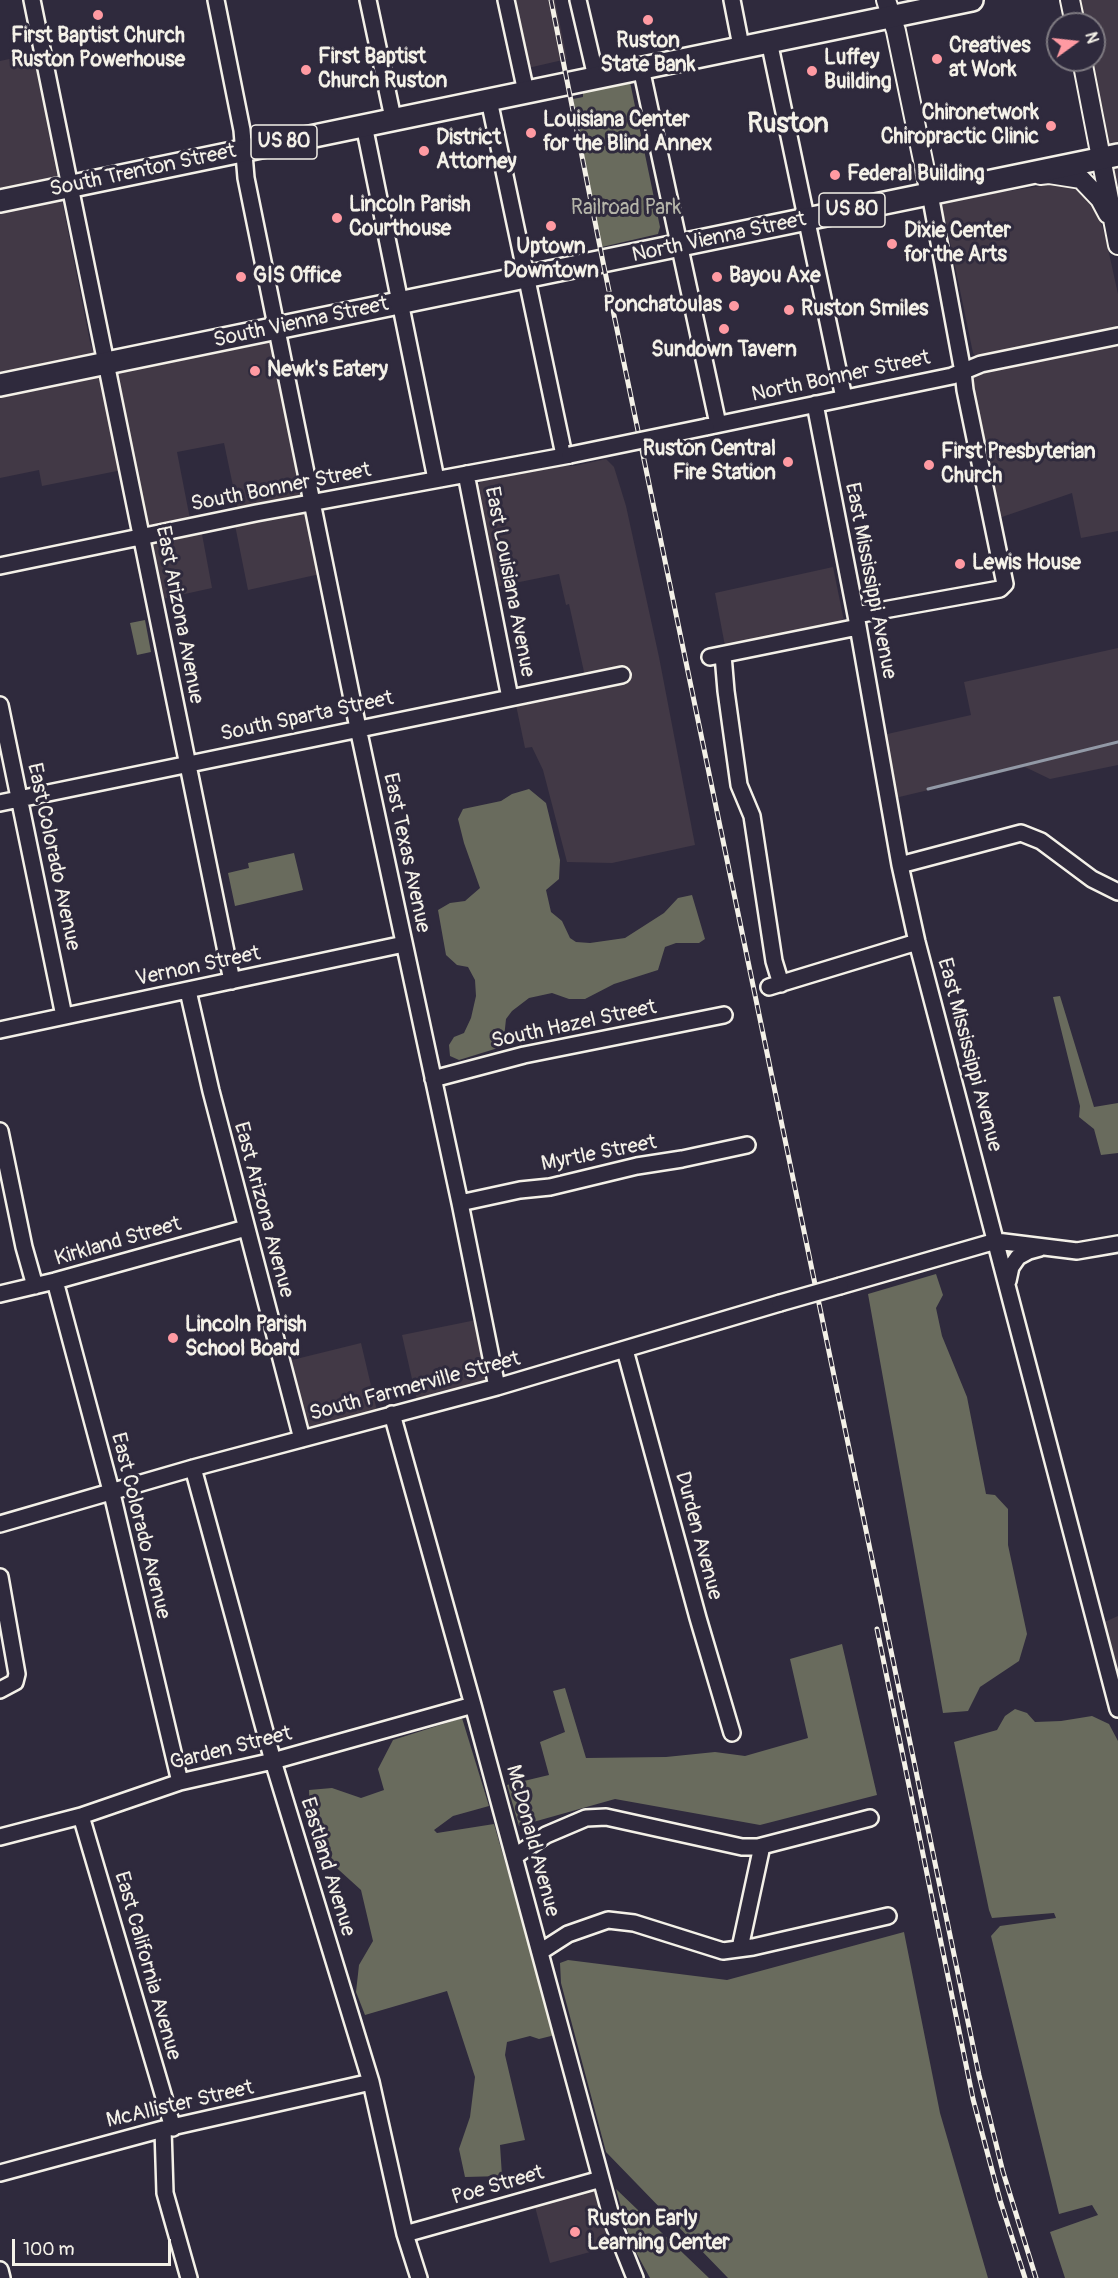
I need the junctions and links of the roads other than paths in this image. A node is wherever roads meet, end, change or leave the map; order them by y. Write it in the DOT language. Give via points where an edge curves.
graph roads {
  1 [pos="33,0"];
  2 [pos="216,0"];
  3 [pos="368,0"];
  4 [pos="506,0"];
  5 [pos="578,0"];
  6 [pos="732,0"];
  7 [pos="972,0"];
  8 [pos="888,8"];
  9 [pos="769,41"];
  10 [pos="741,46"];
  11 [pos="641,68"];
  12 [pos="1085,72"];
  13 [pos="596,77"];
  14 [pos="526,92"];
  15 [pos="489,100"];
  16 [pos="393,118"];
  17 [pos="364,125"];
  18 [pos="243,151"];
  19 [pos="1110,157"];
  20 [pos="1011,177"];
  21 [pos="71,186"];
  22 [pos="930,194"];
  23 [pos="0,201"];
  24 [pos="806,220"];
  25 [pos="1114,225"];
  26 [pos="1118,245"];
  27 [pos="680,246"];
  28 [pos="603,261"];
  29 [pos="526,278"];
  30 [pos="400,303"];
  31 [pos="276,328"];
  32 [pos="1118,336"];
  33 [pos="107,363"];
  34 [pos="963,372"];
  35 [pos="0,385"];
  36 [pos="844,398"];
  37 [pos="815,404"];
  38 [pos="712,425"];
  39 [pos="567,455"];
  40 [pos="466,474"];
  41 [pos="436,479"];
  42 [pos="313,503"];
  43 [pos="143,537"];
  44 [pos="0,566"];
  45 [pos="857,621"];
  46 [pos="622,675"];
  47 [pos="510,698"];
  48 [pos="0,705"];
  49 [pos="358,728"];
  50 [pos="187,764"];
  51 [pos="20,799"];
  52 [pos="0,803"];
  53 [pos="900,866"];
  54 [pos="1118,892"];
  55 [pos="917,942"];
  56 [pos="404,944"];
  57 [pos="232,981"];
  58 [pos="188,991"];
  59 [pos="724,1015"];
  60 [pos="64,1016"];
  61 [pos="0,1030"];
  62 [pos="433,1079"];
  63 [pos="0,1131"];
  64 [pos="747,1145"];
  65 [pos="459,1203"];
  66 [pos="246,1228"];
  67 [pos="996,1241"];
  68 [pos="1118,1244"];
  69 [pos="1044,1247"];
  70 [pos="55,1281"];
  71 [pos="35,1286"];
  72 [pos="1009,1290"];
  73 [pos="0,1294"];
  74 [pos="625,1350"];
  75 [pos="496,1387"];
  76 [pos="392,1414"];
  77 [pos="302,1439"];
  78 [pos="194,1468"];
  79 [pos="111,1491"];
  80 [pos="0,1524"];
  81 [pos="0,1577"];
  82 [pos="0,1690"];
  83 [pos="473,1705"];
  84 [pos="1118,1709"];
  85 [pos="732,1733"];
  86 [pos="273,1761"];
  87 [pos="180,1782"];
  88 [pos="81,1816"];
  89 [pos="870,1818"];
  90 [pos="0,1835"];
  91 [pos="762,1846"];
  92 [pos="514,1857"];
  93 [pos="888,1916"];
  94 [pos="740,1948"];
  95 [pos="540,1952"];
  96 [pos="371,2082"];
  97 [pos="168,2129"];
  98 [pos="0,2173"];
  99 [pos="601,2179"];
  100 [pos="405,2234"];
  101 [pos="0,2270"];
  102 [pos="2,2278"];
  103 [pos="189,2278"];
  104 [pos="419,2278"];
  105 [pos="635,2278"];
  1 -- 21 [label="street, East Arizona Avenue"];
  2 -- 18 [label="street, East Texas Avenue"];
  3 -- 16 [label="street"];
  4 -- 14 [label="street"];
  5 -- 13 [label="street"];
  6 -- 10 [label="street"];
  7 -- 8 [label="highway, US 80"];
  8 -- 9 [label="highway, US 80"];
  8 -- 22 [label="main road"];
  9 -- 10 [label="highway, US 80"];
  9 -- 24 [label="street"];
  10 -- 11 [label="highway, US 80"];
  11 -- 13 [label="highway, US 80"];
  11 -- 27 [label="street"];
  12 -- 19 [label="main road"];
  13 -- 14 [label="highway, South Trenton Street / US 80"];
  14 -- 15 [label="highway, South Trenton Street / US 80"];
  15 -- 16 [label="highway, South Trenton Street / US 80"];
  15 -- 29 [label="street"];
  16 -- 17 [label="highway, South Trenton Street / US 80"];
  17 -- 18 [label="highway, South Trenton Street / US 80"];
  17 -- 30 [label="street"];
  18 -- 21 [label="highway, South Trenton Street / US 80"];
  18 -- 31 [label="street, East Texas Avenue"];
  19 -- 20 [label="highway, North Vienna Street / US 80"];
  19 -- 25 [label="main road"];
  20 -- 22 [label="highway, North Vienna Street / US 80"];
  20 -- 25 [label="main road" via="1049,174 1081,179 1100,199"];
  21 -- 23 [label="highway, South Trenton Street / US 80"];
  21 -- 33 [label="street, East Arizona Avenue"];
  22 -- 24 [label="highway, North Vienna Street / US 80"];
  22 -- 34 [label="street"];
  24 -- 27 [label="highway, North Vienna Street / US 80"];
  24 -- 36 [label="street"];
  25 -- 26 [label="main road"];
  27 -- 28 [label="highway, North Vienna Street / US 80"];
  27 -- 38 [label="street"];
  28 -- 29 [label="highway, South Vienna Street / US 80"];
  29 -- 30 [label="highway, South Vienna Street / US 80"];
  29 -- 39 [label="street"];
  30 -- 31 [label="highway, South Vienna Street / US 80"];
  30 -- 41 [label="street"];
  31 -- 33 [label="highway, South Vienna Street / US 80"];
  31 -- 42 [label="street, East Texas Avenue"];
  32 -- 34 [label="street, North Bonner Street" via="981,364"];
  33 -- 35 [label="highway, South Vienna Street / US 80"];
  33 -- 43 [label="street, East Arizona Avenue"];
  34 -- 36 [label="street, North Bonner Street"];
  34 -- 45 [label="street" via="1005,584 1000,589"];
  36 -- 37 [label="street, North Bonner Street"];
  37 -- 38 [label="street, North Bonner Street"];
  37 -- 45 [label="street, East Mississippi Avenue"];
  38 -- 39 [label="street, North Bonner Street, bridge"];
  39 -- 40 [label="street, South Bonner Street"];
  40 -- 41 [label="street, South Bonner Street"];
  40 -- 47 [label="street, East Louisiana Avenue"];
  41 -- 42 [label="street, South Bonner Street"];
  42 -- 43 [label="street, South Bonner Street"];
  42 -- 49 [label="street, East Texas Avenue"];
  43 -- 44 [label="street, South Bonner Street"];
  43 -- 50 [label="street, East Arizona Avenue"];
  45 -- 53 [label="street, East Mississippi Avenue"];
  45 -- 55 [label="street" via="717,656 739,785 752,816 775,986"];
  46 -- 47 [label="street, South Sparta Street"];
  47 -- 49 [label="street, South Sparta Street"];
  48 -- 51 [label="street, East Colorado Avenue"];
  49 -- 50 [label="street, South Sparta Street"];
  49 -- 56 [label="street, East Texas Avenue"];
  50 -- 51 [label="street, South Sparta Street"];
  50 -- 57 [label="street, East Arizona Avenue"];
  51 -- 52 [label="street, South Sparta Street"];
  51 -- 60 [label="street, East Colorado Avenue"];
  53 -- 54 [label="street" via="1021,833 1041,841 1092,879"];
  53 -- 55 [label="street, East Mississippi Avenue"];
  55 -- 67 [label="street, East Mississippi Avenue"];
  56 -- 57 [label="street, Vernon Street"];
  56 -- 62 [label="street, East Texas Avenue"];
  57 -- 58 [label="street, Vernon Street"];
  58 -- 60 [label="street, Vernon Street"];
  58 -- 66 [label="street, East Arizona Avenue"];
  59 -- 62 [label="street, South Hazel Street" via="524,1055"];
  60 -- 61 [label="street, Vernon Street"];
  62 -- 65 [label="street, East Texas Avenue"];
  63 -- 71 [label="street"];
  64 -- 65 [label="street, Myrtle Street"];
  65 -- 75 [label="street, East Texas Avenue"];
  66 -- 70 [label="street, Kirkland Street"];
  66 -- 77 [label="street, East Arizona Avenue"];
  67 -- 69 [label="street"];
  67 -- 72 [label="street, East Mississippi Avenue"];
  67 -- 74 [label="street, South Farmerville Street, bridge"];
  68 -- 69 [label="street" via="1077,1251"];
  69 -- 72 [label="street" via="1021,1254 1014,1261 1009,1272"];
  70 -- 71 [label="street, Kirkland Street"];
  70 -- 79 [label="street, East Colorado Avenue"];
  71 -- 73 [label="street, Kirkland Street"];
  72 -- 84 [label="street, East Mississippi Avenue"];
  74 -- 75 [label="street, South Farmerville Street"];
  74 -- 85 [label="street, Durden Avenue"];
  75 -- 76 [label="street, South Farmerville Street"];
  76 -- 77 [label="street, South Farmerville Street"];
  76 -- 83 [label="street, McDonald Avenue"];
  77 -- 78 [label="street, South Farmerville Street"];
  78 -- 79 [label="street, South Farmerville Street"];
  78 -- 86 [label="street, Eastland Avenue"];
  79 -- 80 [label="street, South Farmerville Street"];
  79 -- 87 [label="street, East Colorado Avenue"];
  81 -- 82 [label="street" via="17,1674 15,1682"];
  83 -- 86 [label="street, Garden Street"];
  83 -- 92 [label="street, McDonald Avenue"];
  86 -- 87 [label="street, Garden Street"];
  86 -- 96 [label="street, Eastland Avenue"];
  87 -- 88 [label="street, Garden Street"];
  88 -- 90 [label="street, Garden Street"];
  88 -- 97 [label="street, East California Avenue"];
  89 -- 91 [label="street"];
  91 -- 92 [label="street" via="742,1847 606,1817 586,1818 564,1827"];
  91 -- 94 [label="street"];
  92 -- 95 [label="street, McDonald Avenue"];
  93 -- 94 [label="street"];
  94 -- 95 [label="street" via="723,1951 634,1923 608,1920 568,1934"];
  95 -- 99 [label="street, McDonald Avenue"];
  96 -- 97 [label="street, McAllister Street"];
  96 -- 100 [label="street, Eastland Avenue"];
  97 -- 98 [label="street, McAllister Street"];
  97 -- 103 [label="street, East California Avenue" via="165,2193"];
  99 -- 100 [label="street, Poe Street"];
  99 -- 105 [label="street, McDonald Avenue"];
  100 -- 104 [label="street, Eastland Avenue"];
  101 -- 102 [label="street"];
}
